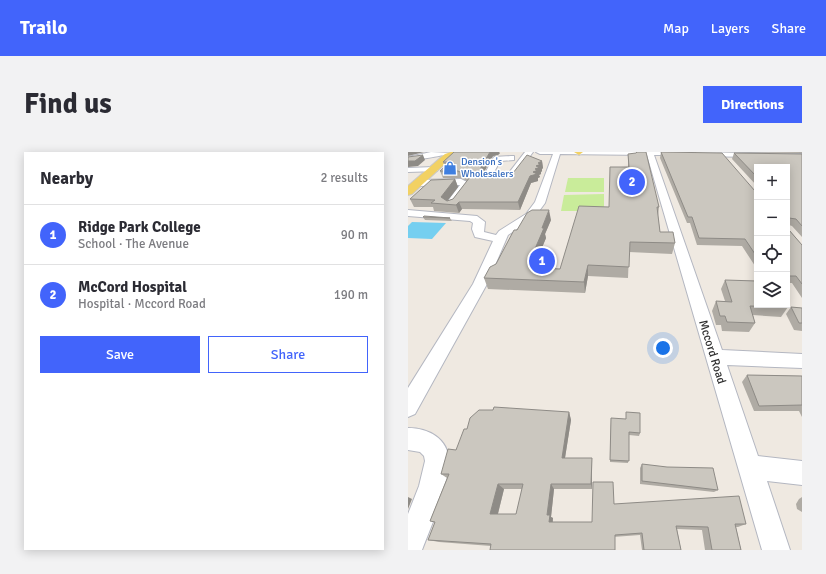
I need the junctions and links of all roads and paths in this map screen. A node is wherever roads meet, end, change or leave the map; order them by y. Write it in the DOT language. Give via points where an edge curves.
graph roads {
  1 [pos="530,152"];
  2 [pos="540,152"];
  3 [pos="557,152"];
  4 [pos="578,152"];
  5 [pos="463,153"];
  6 [pos="672,154"];
  7 [pos="694,154"];
  8 [pos="726,154"];
  9 [pos="447,155"];
  10 [pos="798,156"];
  11 [pos="511,158"];
  12 [pos="648,158"];
  13 [pos="408,160"];
  14 [pos="615,161"];
  15 [pos="802,162"];
  16 [pos="733,166"];
  17 [pos="408,170"];
  18 [pos="437,170"];
  19 [pos="458,176"];
  20 [pos="419,183"];
  21 [pos="513,185"];
  22 [pos="408,192"];
  23 [pos="451,204"];
  24 [pos="408,213"];
  25 [pos="500,238"];
  26 [pos="714,357"];
  27 [pos="802,361"];
  28 [pos="408,407"];
  29 [pos="408,439"];
  30 [pos="750,467"];
  31 [pos="802,473"];
  32 [pos="408,549"];
  33 [pos="776,550"];
  1 -- 11 [label="street" via="518,167 492,167 498,159"];
  1 -- 21 [label="street"];
  2 -- 3 [label="street"];
  3 -- 4 [label="street"];
  3 -- 25 [label="street" via="540,203 530,216 507,229"];
  4 -- 12 [label="street"];
  5 -- 9 [label="main road"];
  6 -- 12 [label="street"];
  7 -- 8 [label="street"];
  8 -- 10 [label="street"];
  8 -- 16 [label="street"];
  9 -- 13 [label="street" via="437,153"];
  9 -- 18 [label="main road"];
  10 -- 15 [label="street"];
  12 -- 14 [label="street" via="622,158"];
  12 -- 26 [label="street, Mccord Road"];
  17 -- 18 [label="street"];
  18 -- 19 [label="street" via="437,176"];
  18 -- 20 [label="main road"];
  20 -- 22 [label="main road"];
  20 -- 23 [label="street" via="466,184"];
  24 -- 25 [label="street" via="473,218 478,222 479,235"];
  25 -- 28 [label="street" via="480,284"];
  26 -- 27 [label="street"];
  26 -- 30 [label="street, Mccord Road"];
  29 -- 32 [label="street" via="430,444 437,455 436,472"];
  30 -- 31 [label="street"];
  30 -- 33 [label="street, Mccord Road"];
}
